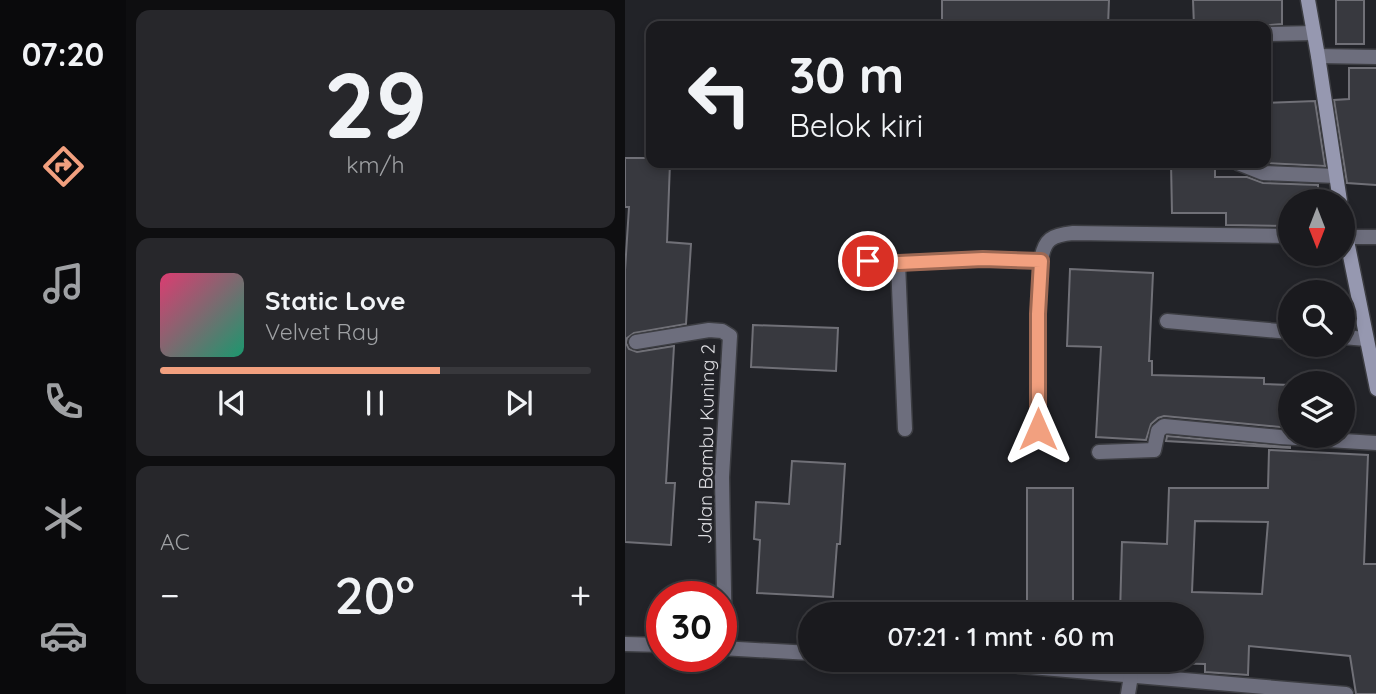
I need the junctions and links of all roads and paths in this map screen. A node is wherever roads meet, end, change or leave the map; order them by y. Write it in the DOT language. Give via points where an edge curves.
graph roads {
  1 [pos="1308,0"];
  2 [pos="1314,33"];
  3 [pos="1271,34"];
  4 [pos="1318,56"];
  5 [pos="1376,57"];
  6 [pos="1250,168"];
  7 [pos="1336,176"];
  8 [pos="1338,189"];
  9 [pos="1278,236"];
  10 [pos="1355,237"];
  11 [pos="1376,237"];
  12 [pos="868,261"];
  13 [pos="1041,261"];
  14 [pos="899,263"];
  15 [pos="1350,266"];
  16 [pos="1167,321"];
  17 [pos="1278,331"];
  18 [pos="1355,338"];
  19 [pos="1366,339"];
  20 [pos="636,342"];
  21 [pos="1376,389"];
  22 [pos="905,429"];
  23 [pos="1038,429"];
  24 [pos="1376,443"];
  25 [pos="1099,452"];
  26 [pos="723,581"];
  27 [pos="625,644"];
  28 [pos="646,645"];
  29 [pos="737,649"];
  30 [pos="798,652"];
  31 [pos="1087,672"];
  32 [pos="1131,676"];
  33 [pos="1128,694"];
  34 [pos="1346,694"];
  1 -- 2 [label="main road"];
  2 -- 3 [label="street"];
  2 -- 4 [label="main road"];
  4 -- 5 [label="street"];
  4 -- 7 [label="main road"];
  6 -- 7 [label="street" via="1263,173"];
  7 -- 8 [label="main road"];
  9 -- 13 [label="street" via="1061,234 1051,237"];
  10 -- 11 [label="street"];
  12 -- 14 [label="street"];
  13 -- 14 [label="street"];
  13 -- 23 [label="street"];
  14 -- 22 [label="street"];
  15 -- 19 [label="main road"];
  16 -- 17 [label="street"];
  18 -- 19 [label="street"];
  19 -- 21 [label="main road"];
  20 -- 26 [label="street, Jalan Bambu Kuning 2" via="709,330 729,336"];
  24 -- 25 [label="street" via="1164,426 1158,431 1154,450"];
  27 -- 28 [label="street"];
  29 -- 30 [label="street"];
  31 -- 32 [label="street"];
  32 -- 33 [label="street"];
  32 -- 34 [label="street"];
}
